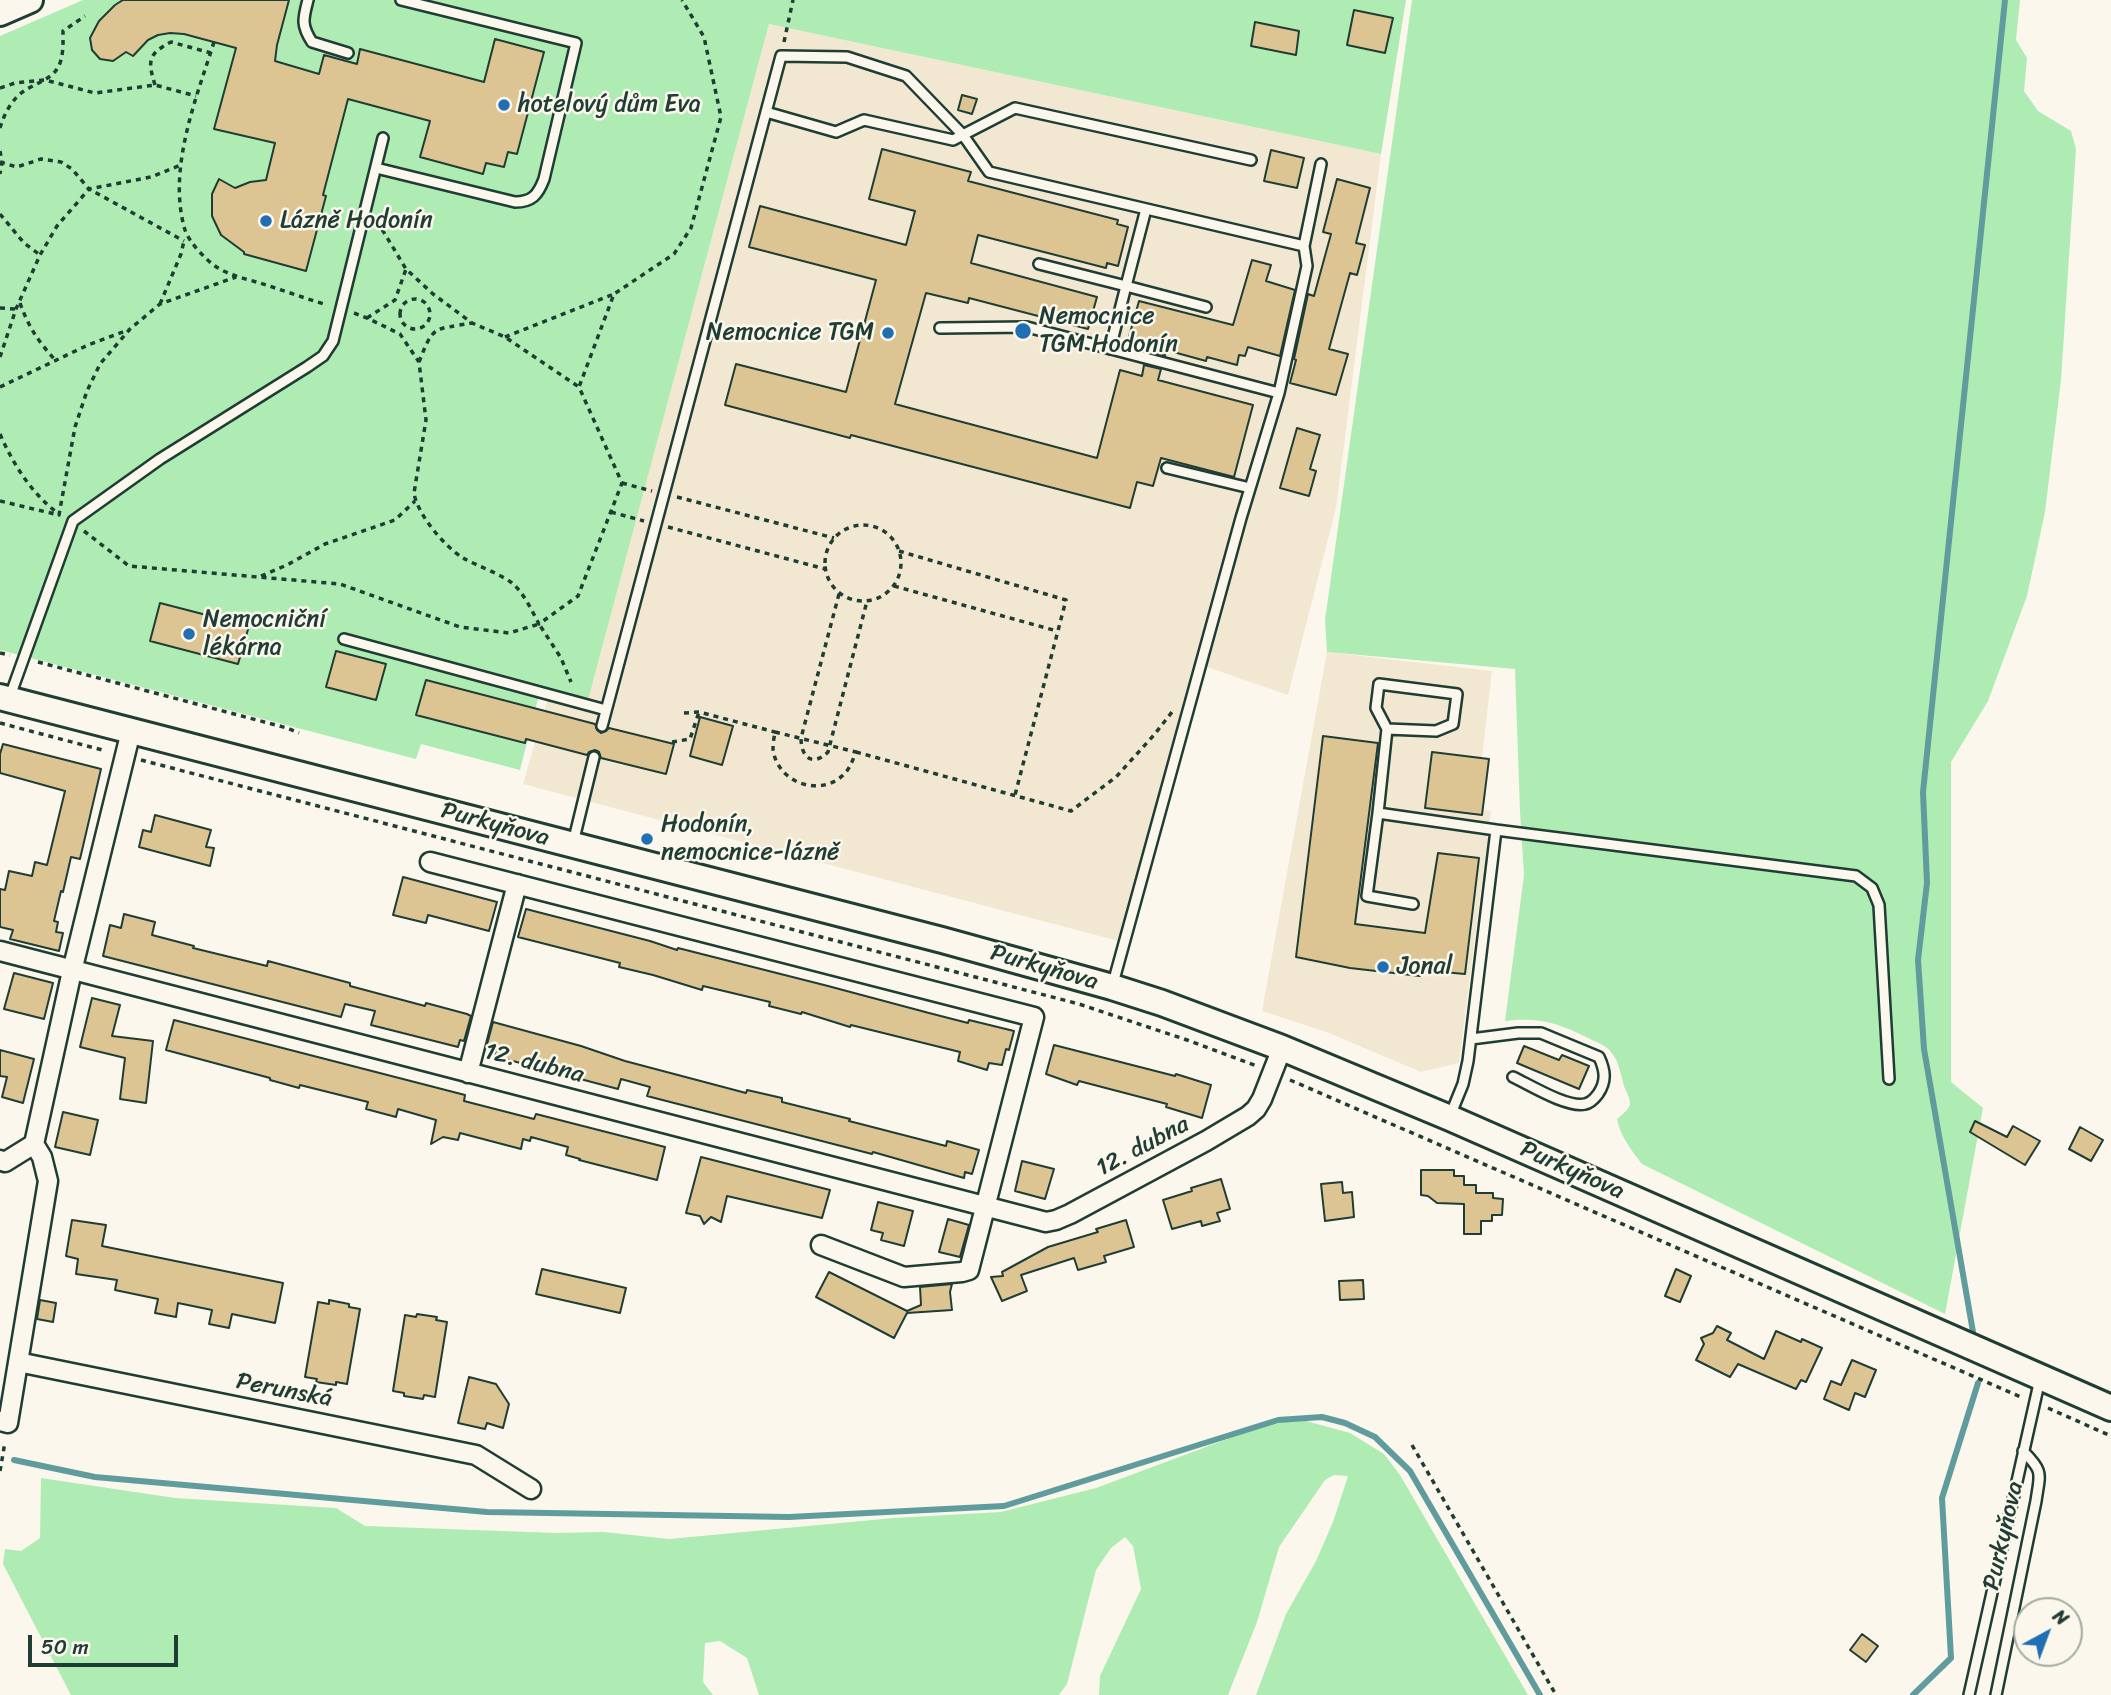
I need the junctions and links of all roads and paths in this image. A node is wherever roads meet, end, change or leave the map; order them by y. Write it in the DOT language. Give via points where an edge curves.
graph roads {
  1 [pos="30,0"];
  2 [pos="308,0"];
  3 [pos="401,0"];
  4 [pos="682,0"];
  5 [pos="793,0"];
  6 [pos="0,13"];
  7 [pos="85,16"];
  8 [pos="214,42"];
  9 [pos="211,53"];
  10 [pos="348,53"];
  11 [pos="781,56"];
  12 [pos="44,80"];
  13 [pos="155,85"];
  14 [pos="0,88"];
  15 [pos="196,96"];
  16 [pos="766,112"];
  17 [pos="0,128"];
  18 [pos="963,135"];
  19 [pos="383,138"];
  20 [pos="0,151"];
  21 [pos="1251,160"];
  22 [pos="1,162"];
  23 [pos="1321,164"];
  24 [pos="181,165"];
  25 [pos="376,168"];
  26 [pos="0,174"];
  27 [pos="89,189"];
  28 [pos="367,204"];
  29 [pos="1146,209"];
  30 [pos="0,214"];
  31 [pos="185,232"];
  32 [pos="184,241"];
  33 [pos="1304,246"];
  34 [pos="40,255"];
  35 [pos="1039,264"];
  36 [pos="406,269"];
  37 [pos="238,276"];
  38 [pos="1126,286"];
  39 [pos="433,294"];
  40 [pos="614,294"];
  41 [pos="395,300"];
  42 [pos="20,301"];
  43 [pos="425,303"];
  44 [pos="160,304"];
  45 [pos="402,305"];
  46 [pos="1206,307"];
  47 [pos="0,308"];
  48 [pos="16,309"];
  49 [pos="341,309"];
  50 [pos="367,318"];
  51 [pos="472,323"];
  52 [pos="424,325"];
  53 [pos="406,326"];
  54 [pos="940,328"];
  55 [pos="130,329"];
  56 [pos="433,332"];
  57 [pos="400,334"];
  58 [pos="505,337"];
  59 [pos="1110,348"];
  60 [pos="0,357"];
  61 [pos="56,361"];
  62 [pos="419,362"];
  63 [pos="0,387"];
  64 [pos="579,387"];
  65 [pos="1279,393"];
  66 [pos="0,434"];
  67 [pos="1167,468"];
  68 [pos="622,483"];
  69 [pos="1250,488"];
  70 [pos="664,494"];
  71 [pos="0,501"];
  72 [pos="415,501"];
  73 [pos="610,512"];
  74 [pos="60,515"];
  75 [pos="73,521"];
  76 [pos="656,524"];
  77 [pos="834,538"];
  78 [pos="899,551"];
  79 [pos="825,569"];
  80 [pos="258,577"];
  81 [pos="894,586"];
  82 [pos="839,594"];
  83 [pos="867,601"];
  84 [pos="539,624"];
  85 [pos="1058,631"];
  86 [pos="344,639"];
  87 [pos="0,653"];
  88 [pos="23,659"];
  89 [pos="1196,681"];
  90 [pos="571,682"];
  91 [pos="4,698"];
  92 [pos="606,710"];
  93 [pos="699,712"];
  94 [pos="684,713"];
  95 [pos="602,726"];
  96 [pos="1387,729"];
  97 [pos="131,731"];
  98 [pos="775,732"];
  99 [pos="299,733"];
  100 [pos="801,738"];
  101 [pos="672,742"];
  102 [pos="830,746"];
  103 [pos="856,752"];
  104 [pos="594,757"];
  105 [pos="1014,795"];
  106 [pos="1378,813"];
  107 [pos="1496,830"];
  108 [pos="573,845"];
  109 [pos="430,862"];
  110 [pos="517,884"];
  111 [pos="1413,904"];
  112 [pos="0,951"];
  113 [pos="72,971"];
  114 [pos="1112,987"];
  115 [pos="1471,1039"];
  116 [pos="1282,1048"];
  117 [pos="468,1073"];
  118 [pos="1513,1077"];
  119 [pos="1889,1079"];
  120 [pos="1450,1118"];
  121 [pos="34,1144"];
  122 [pos="0,1160"];
  123 [pos="984,1206"];
  124 [pos="821,1245"];
  125 [pos="18,1363"];
  126 [pos="2041,1377"];
  127 [pos="2034,1403"];
  128 [pos="2111,1408"];
  129 [pos="0,1421"];
  130 [pos="2111,1436"];
  131 [pos="1412,1445"];
  132 [pos="4,1448"];
  133 [pos="2023,1451"];
  134 [pos="1,1464"];
  135 [pos="0,1471"];
  136 [pos="531,1489"];
  137 [pos="1556,1695"];
  138 [pos="1969,1695"];
  139 [pos="1996,1695"];
  1 -- 6 [label="street"];
  2 -- 10 [label="lane" via="303,19 312,43"];
  3 -- 25 [label="lane" via="576,43 544,179 534,197 514,202"];
  4 -- 40 [label="path" via="704,37 721,117 691,228 674,254"];
  5 -- 11 [label="path"];
  7 -- 12 [label="path" via="63,31 58,69"];
  8 -- 9 [label="path"];
  9 -- 13 [label="path" via="171,42 158,48 150,58"];
  9 -- 15 [label="path"];
  11 -- 16 [label="lane"];
  11 -- 18 [label="lane" via="846,57 906,76"];
  12 -- 13 [label="path" via="95,93"];
  12 -- 14 [label="path"];
  12 -- 17 [label="path" via="22,92 4,114"];
  13 -- 15 [label="path"];
  15 -- 24 [label="path"];
  16 -- 18 [label="lane" via="836,132 864,120 953,140"];
  16 -- 70 [label="lane"];
  18 -- 21 [label="lane" via="1015,108"];
  18 -- 29 [label="lane" via="989,172"];
  19 -- 25 [label="lane"];
  20 -- 22 [label="path"];
  22 -- 26 [label="path"];
  22 -- 27 [label="path" via="17,167 40,159 61,162"];
  23 -- 33 [label="lane"];
  24 -- 27 [label="path" via="151,177"];
  24 -- 31 [label="path"];
  25 -- 28 [label="lane"];
  27 -- 32 [label="path"];
  27 -- 34 [label="path" via="57,226"];
  28 -- 36 [label="path"];
  28 -- 49 [label="lane"];
  29 -- 33 [label="lane"];
  29 -- 38 [label="lane"];
  30 -- 34 [label="path"];
  31 -- 32 [label="path"];
  31 -- 37 [label="path" via="216,267"];
  32 -- 44 [label="path"];
  33 -- 65 [label="lane" via="1307,266"];
  34 -- 42 [label="path"];
  35 -- 38 [label="lane"];
  36 -- 39 [label="path"];
  36 -- 41 [label="path"];
  37 -- 44 [label="path"];
  37 -- 49 [label="path"];
  38 -- 46 [label="lane"];
  38 -- 59 [label="lane"];
  39 -- 43 [label="path"];
  39 -- 51 [label="path"];
  40 -- 58 [label="path"];
  40 -- 64 [label="path"];
  41 -- 45 [label="path"];
  41 -- 50 [label="path"];
  42 -- 48 [label="path"];
  42 -- 61 [label="path" via="28,325"];
  43 -- 45 [label="path" via="416,299"];
  43 -- 52 [label="path" via="429,312"];
  44 -- 55 [label="path"];
  45 -- 53 [label="path" via="400,314"];
  47 -- 48 [label="path"];
  48 -- 60 [label="path"];
  49 -- 50 [label="path"];
  49 -- 75 [label="lane" via="333,341 323,356 160,459"];
  50 -- 57 [label="path"];
  51 -- 56 [label="path"];
  51 -- 58 [label="path"];
  52 -- 53 [label="path"];
  52 -- 56 [label="path"];
  53 -- 57 [label="path"];
  54 -- 59 [label="lane" via="1027,327"];
  55 -- 61 [label="path"];
  55 -- 74 [label="path" via="100,363 87,391 75,426"];
  56 -- 62 [label="path"];
  57 -- 62 [label="path"];
  58 -- 64 [label="path"];
  59 -- 65 [label="lane"];
  61 -- 63 [label="path"];
  62 -- 72 [label="path" via="426,420"];
  64 -- 68 [label="path"];
  65 -- 69 [label="lane"];
  66 -- 74 [label="path" via="39,498"];
  67 -- 69 [label="lane"];
  68 -- 70 [label="path"];
  68 -- 73 [label="path"];
  69 -- 89 [label="lane"];
  70 -- 76 [label="lane"];
  70 -- 77 [label="path"];
  71 -- 74 [label="path"];
  72 -- 80 [label="path" via="395,520 324,544"];
  72 -- 84 [label="path" via="436,534 460,556 512,583"];
  73 -- 76 [label="path"];
  73 -- 84 [label="path" via="578,596"];
  74 -- 75 [label="path"];
  75 -- 80 [label="path" via="129,566"];
  75 -- 88 [label="lane"];
  76 -- 79 [label="path"];
  76 -- 92 [label="lane"];
  77 -- 78 [label="path" via="846,528 872,526 892,538"];
  77 -- 79 [label="path" via="824,558"];
  78 -- 81 [label="path" via="900,572"];
  78 -- 85 [label="path" via="1066,600"];
  79 -- 82 [label="path"];
  80 -- 84 [label="path" via="340,584 460,626 509,633"];
  81 -- 83 [label="path"];
  81 -- 85 [label="path"];
  82 -- 83 [label="path"];
  82 -- 100 [label="path"];
  83 -- 102 [label="path"];
  84 -- 90 [label="path"];
  85 -- 105 [label="path"];
  86 -- 92 [label="lane"];
  87 -- 88 [label="path"];
  88 -- 91 [label="lane"];
  88 -- 99 [label="path"];
  89 -- 105 [label="path" via="1116,777 1071,811"];
  89 -- 114 [label="lane"];
  91 -- 97 [label="street, Purkyňova"];
  92 -- 95 [label="lane"];
  93 -- 94 [label="path"];
  93 -- 98 [label="path"];
  93 -- 101 [label="path" via="690,740"];
  96 -- 96 [label="lane" via="1436,731 1453,724 1457,694 1379,684 1376,708"];
  96 -- 106 [label="lane"];
  97 -- 108 [label="street, Purkyňova"];
  97 -- 113 [label="street"];
  98 -- 100 [label="path"];
  98 -- 103 [label="path" via="777,761 796,782 810,786 835,781 846,772"];
  100 -- 102 [label="path"];
  100 -- 102 [label="path" via="805,756 814,760 822,758"];
  102 -- 103 [label="path"];
  103 -- 105 [label="path"];
  104 -- 108 [label="lane"];
  106 -- 107 [label="lane"];
  106 -- 111 [label="lane" via="1367,897"];
  107 -- 115 [label="lane"];
  107 -- 119 [label="lane" via="1856,876 1872,888 1879,905"];
  108 -- 114 [label="street, Purkyňova"];
  109 -- 110 [label="street, Purkyňova"];
  110 -- 117 [label="street"];
  110 -- 123 [label="street, Purkyňova" via="1034,1017"];
  112 -- 113 [label="street, 12. dubna"];
  113 -- 117 [label="street, 12. dubna"];
  113 -- 121 [label="street"];
  114 -- 116 [label="street, Purkyňova"];
  115 -- 118 [label="lane" via="1541,1033 1599,1057 1605,1071 1602,1087 1587,1104 1572,1104"];
  115 -- 120 [label="lane" via="1463,1084"];
  116 -- 120 [label="street, Purkyňova"];
  116 -- 123 [label="street, 12. dubna" via="1256,1109 1206,1142 1056,1220 1046,1222"];
  117 -- 123 [label="street, 12. dubna"];
  120 -- 126 [label="street, Purkyňova"];
  121 -- 122 [label="street" via="5,1162"];
  121 -- 125 [label="street" via="48,1181"];
  123 -- 124 [label="street" via="969,1270 962,1272 904,1276"];
  125 -- 129 [label="street" via="8,1423"];
  125 -- 136 [label="street, Perunská" via="476,1455"];
  126 -- 127 [label="lane, Purkyňova"];
  126 -- 128 [label="street, Purkyňova"];
  127 -- 130 [label="path"];
  127 -- 133 [label="lane, Purkyňova"];
  131 -- 137 [label="path"];
  132 -- 134 [label="path"];
  133 -- 138 [label="lane, Purkyňova"];
  133 -- 139 [label="lane" via="2040,1471"];
  134 -- 135 [label="path"];
}
